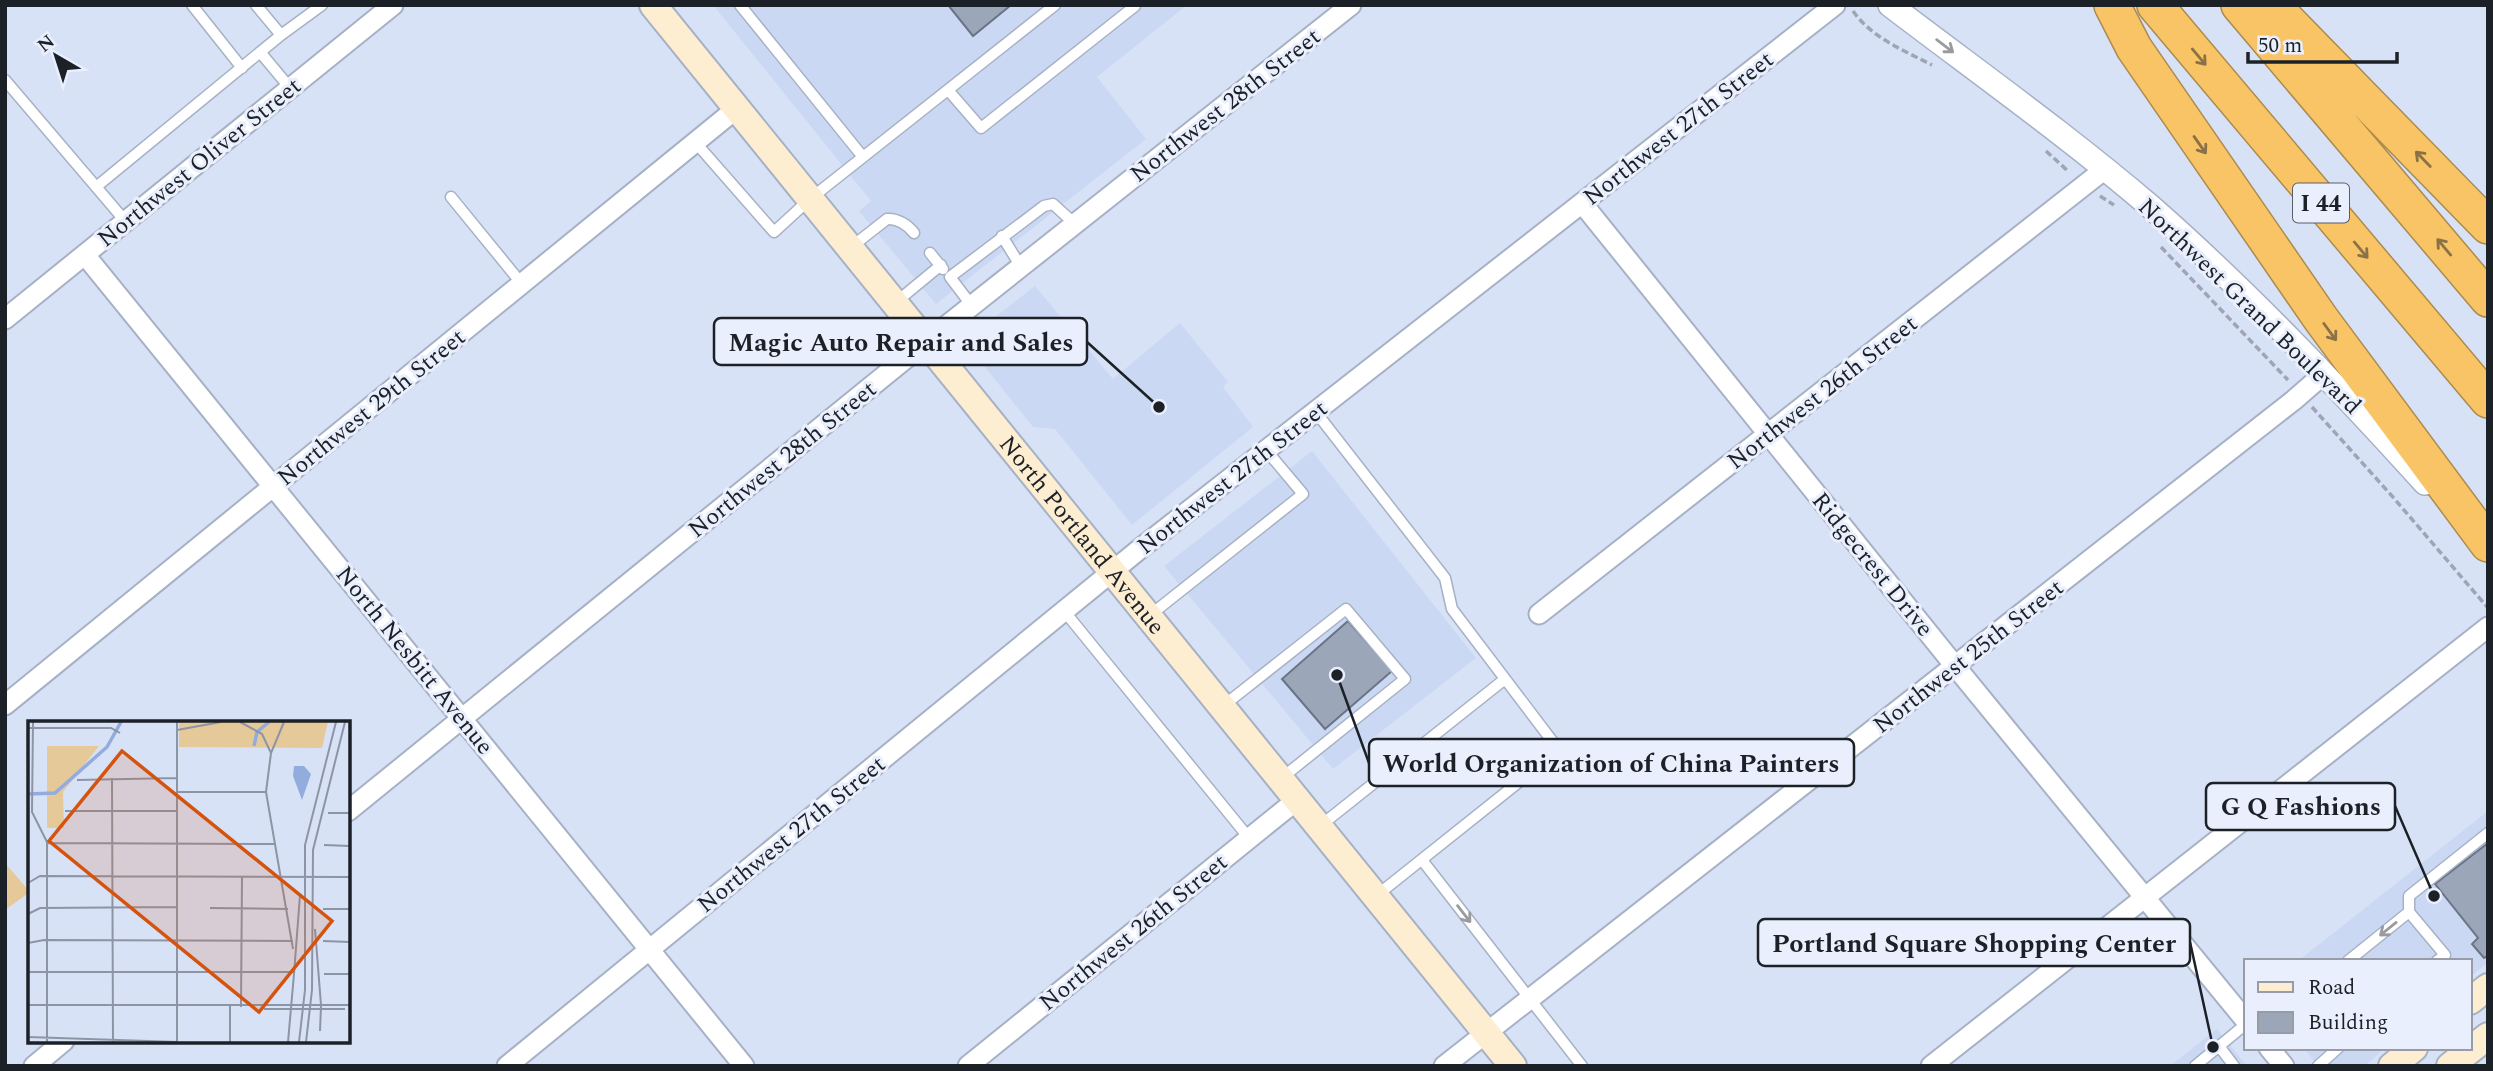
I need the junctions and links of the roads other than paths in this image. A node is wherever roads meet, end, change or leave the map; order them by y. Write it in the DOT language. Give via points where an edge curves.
graph roads {
  1 [pos="192,5"];
  2 [pos="256,5"];
  3 [pos="322,5"];
  4 [pos="393,5"];
  5 [pos="653,5"];
  6 [pos="740,5"];
  7 [pos="1055,5"];
  8 [pos="1351,5"];
  9 [pos="1835,5"];
  10 [pos="1890,5"];
  11 [pos="2112,5"];
  12 [pos="2155,5"];
  13 [pos="2239,5"];
  14 [pos="2272,5"];
  15 [pos="1136,6"];
  16 [pos="281,35"];
  17 [pos="260,52"];
  18 [pos="242,68"];
  19 [pos="5,80"];
  20 [pos="290,88"];
  21 [pos="948,90"];
  22 [pos="736,109"];
  23 [pos="696,143"];
  24 [pos="863,157"];
  25 [pos="2105,169"];
  26 [pos="96,187"];
  27 [pos="451,197"];
  28 [pos="810,200"];
  29 [pos="1582,202"];
  30 [pos="126,222"];
  31 [pos="1075,224"];
  32 [pos="2488,226"];
  33 [pos="914,233"];
  34 [pos="1002,236"];
  35 [pos="850,248"];
  36 [pos="930,253"];
  37 [pos="85,255"];
  38 [pos="940,265"];
  39 [pos="1020,267"];
  40 [pos="950,277"];
  41 [pos="522,284"];
  42 [pos="2488,299"];
  43 [pos="894,303"];
  44 [pos="972,306"];
  45 [pos="5,319"];
  46 [pos="926,342"];
  47 [pos="2325,373"];
  48 [pos="2488,400"];
  49 [pos="1315,411"];
  50 [pos="1768,434"];
  51 [pos="1266,450"];
  52 [pos="274,487"];
  53 [pos="2488,544"];
  54 [pos="2488,553"];
  55 [pos="1113,572"];
  56 [pos="1065,612"];
  57 [pos="1539,614"];
  58 [pos="1149,616"];
  59 [pos="2488,627"];
  60 [pos="1955,666"];
  61 [pos="1505,679"];
  62 [pos="5,705"];
  63 [pos="1223,707"];
  64 [pos="462,719"];
  65 [pos="1281,778"];
  66 [pos="1298,799"];
  67 [pos="350,809"];
  68 [pos="1320,826"];
  69 [pos="2488,833"];
  70 [pos="1249,838"];
  71 [pos="1422,860"];
  72 [pos="1376,896"];
  73 [pos="2144,898"];
  74 [pos="2409,912"];
  75 [pos="649,950"];
  76 [pos="2350,959"];
  77 [pos="2440,959"];
  78 [pos="2488,987"];
  79 [pos="2472,999"];
  80 [pos="1530,1000"];
  81 [pos="2244,1020"];
  82 [pos="2244,1024"];
  83 [pos="1487,1033"];
  84 [pos="2488,1036"];
  85 [pos="62,1043"];
  86 [pos="2219,1046"];
  87 [pos="2472,1049"];
  88 [pos="2271,1050"];
  89 [pos="2336,1050"];
  90 [pos="2470,1050"];
  91 [pos="34,1066"];
  92 [pos="507,1066"];
  93 [pos="744,1066"];
  94 [pos="968,1066"];
  95 [pos="1444,1066"];
  96 [pos="1513,1066"];
  97 [pos="1582,1066"];
  98 [pos="1931,1066"];
  99 [pos="2195,1066"];
  100 [pos="2234,1066"];
  101 [pos="2284,1066"];
  102 [pos="2318,1066"];
  103 [pos="2450,1066"];
  1 -- 18 [label="lane"];
  2 -- 16 [label="lane"];
  3 -- 16 [label="lane"];
  4 -- 20 [label="street, Northwest Oliver Street"];
  5 -- 22 [label="main road, North Portland Avenue"];
  6 -- 24 [label="lane"];
  7 -- 21 [label="lane"];
  8 -- 31 [label="street, Northwest 28th Street"];
  9 -- 29 [label="street, Northwest 27th Street"];
  10 -- 25 [label="street, Northwest Grand Boulevard, one-way"];
  11 -- 53 [label="highway, one-way" via="2134,48 2313,308"];
  12 -- 48 [label="highway, I 44, one-way"];
  42 -- 13 [label="highway, I 44, one-way"];
  32 -- 14 [label="highway, one-way"];
  15 -- 21 [label="lane" via="981,128"];
  16 -- 17 [label="lane"];
  17 -- 18 [label="lane"];
  17 -- 20 [label="lane"];
  18 -- 26 [label="lane"];
  19 -- 26 [label="lane"];
  20 -- 30 [label="street, Northwest Oliver Street"];
  21 -- 24 [label="lane"];
  22 -- 23 [label="street, Northwest 29th Street"];
  22 -- 28 [label="main road, North Portland Avenue"];
  23 -- 28 [label="lane" via="774,232"];
  23 -- 41 [label="street, Northwest 29th Street"];
  24 -- 28 [label="lane"];
  25 -- 47 [label="street, Northwest Grand Boulevard" via="2224,273"];
  25 -- 50 [label="street, Northwest 26th Street"];
  26 -- 30 [label="lane"];
  27 -- 41 [label="lane"];
  28 -- 35 [label="main road, North Portland Avenue"];
  29 -- 49 [label="street, Northwest 27th Street"];
  29 -- 50 [label="street, Ridgecrest Drive"];
  30 -- 37 [label="street, Northwest Oliver Street"];
  31 -- 34 [label="lane" via="1053,204 1044,205"];
  31 -- 39 [label="street, Northwest 28th Street"];
  33 -- 35 [label="lane" via="887,219"];
  34 -- 39 [label="lane"];
  34 -- 40 [label="lane"];
  35 -- 43 [label="main road, North Portland Avenue"];
  36 -- 38 [label="lane"];
  37 -- 45 [label="street, Northwest Oliver Street"];
  37 -- 52 [label="street, North Nesbitt Avenue"];
  38 -- 40 [label="lane"];
  38 -- 43 [label="lane"];
  39 -- 44 [label="street, Northwest 28th Street"];
  40 -- 44 [label="lane"];
  41 -- 52 [label="street, Northwest 29th Street"];
  43 -- 46 [label="main road, North Portland Avenue"];
  44 -- 46 [label="street, Northwest 28th Street"];
  46 -- 55 [label="main road, North Portland Avenue"];
  46 -- 64 [label="street, Northwest 28th Street"];
  47 -- 54 [label="street, Northwest Grand Boulevard"];
  47 -- 60 [label="street, Northwest 25th Street"];
  49 -- 51 [label="street, Northwest 27th Street"];
  49 -- 61 [label="lane" via="1445,578 1452,609"];
  50 -- 57 [label="street, Northwest 26th Street"];
  50 -- 60 [label="street, Ridgecrest Drive"];
  51 -- 55 [label="street, Northwest 27th Street"];
  51 -- 58 [label="lane" via="1303,494"];
  52 -- 62 [label="street, Northwest 29th Street"];
  52 -- 64 [label="street, North Nesbitt Avenue"];
  55 -- 56 [label="street, Northwest 27th Street"];
  55 -- 58 [label="main road, North Portland Avenue"];
  56 -- 70 [label="lane"];
  56 -- 75 [label="street, Northwest 27th Street"];
  58 -- 63 [label="main road, North Portland Avenue"];
  59 -- 73 [label="street"];
  60 -- 73 [label="street, Ridgecrest Drive"];
  60 -- 80 [label="street, Northwest 25th Street"];
  61 -- 68 [label="lane"];
  61 -- 71 [label="lane" via="1559,750"];
  63 -- 65 [label="main road, North Portland Avenue"];
  63 -- 65 [label="lane" via="1346,609 1405,679"];
  64 -- 67 [label="street, Northwest 28th Street"];
  64 -- 75 [label="street, North Nesbitt Avenue"];
  65 -- 66 [label="main road, North Portland Avenue"];
  66 -- 68 [label="main road, North Portland Avenue"];
  66 -- 70 [label="street, Northwest 26th Street"];
  68 -- 72 [label="main road, North Portland Avenue"];
  69 -- 74 [label="lane" via="2409,895"];
  70 -- 94 [label="street, Northwest 26th Street"];
  71 -- 72 [label="lane"];
  71 -- 80 [label="lane, one-way"];
  72 -- 83 [label="main road, North Portland Avenue"];
  73 -- 81 [label="street, Ridgecrest Drive"];
  73 -- 98 [label="street"];
  74 -- 76 [label="lane, one-way"];
  74 -- 77 [label="lane" via="2445,955"];
  75 -- 92 [label="street, Northwest 27th Street"];
  75 -- 93 [label="street, North Nesbitt Avenue"];
  78 -- 79 [label="main road"];
  80 -- 83 [label="street, Northwest 25th Street"];
  80 -- 97 [label="lane"];
  82 -- 86 [label="lane"];
  83 -- 95 [label="street, Northwest 25th Street"];
  83 -- 96 [label="main road, North Portland Avenue"];
  84 -- 87 [label="main road"];
  85 -- 91 [label="street"];
  86 -- 99 [label="lane"];
  86 -- 100 [label="lane"];
  88 -- 101 [label="street"];
  89 -- 102 [label="lane"];
  90 -- 103 [label="main road"];
}
